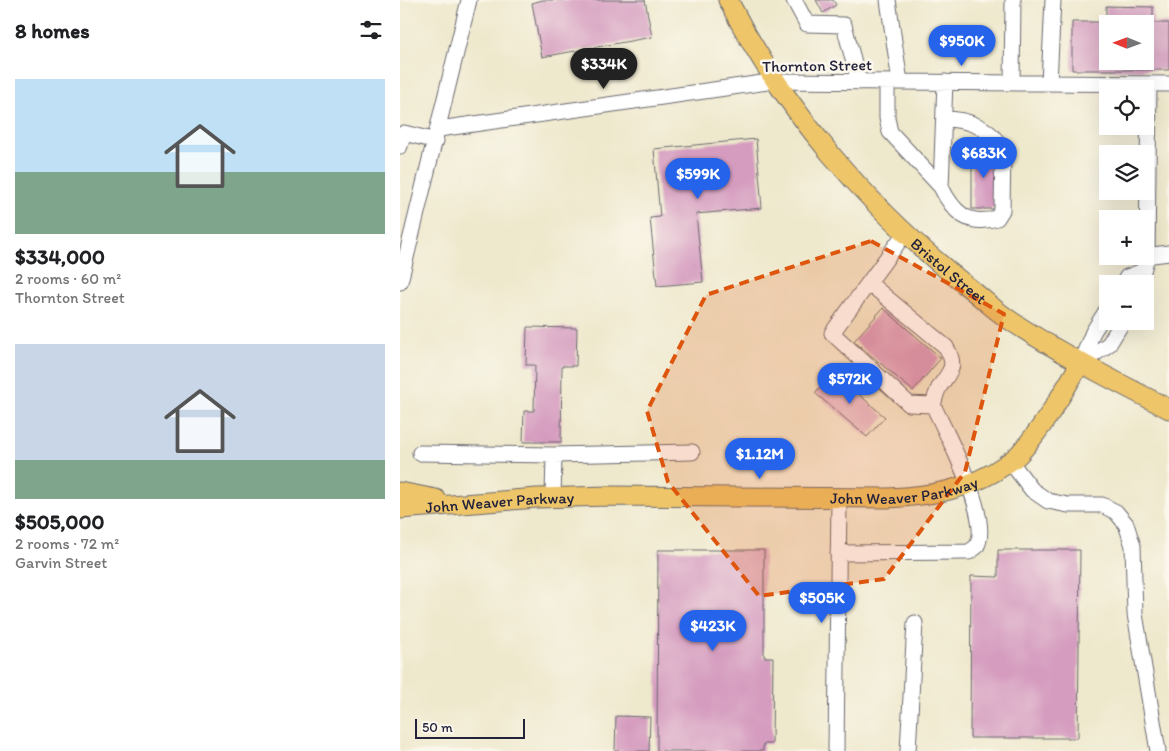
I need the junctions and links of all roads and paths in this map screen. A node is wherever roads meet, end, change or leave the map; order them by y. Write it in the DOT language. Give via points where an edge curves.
graph roads {
  1 [pos="469,0"];
  2 [pos="728,0"];
  3 [pos="794,0"];
  4 [pos="888,0"];
  5 [pos="1013,0"];
  6 [pos="1053,0"];
  7 [pos="775,81"];
  8 [pos="859,82"];
  9 [pos="893,82"];
  10 [pos="945,82"];
  11 [pos="1012,83"];
  12 [pos="1049,83"];
  13 [pos="1099,84"];
  14 [pos="1154,84"];
  15 [pos="1169,84"];
  16 [pos="944,119"];
  17 [pos="437,135"];
  18 [pos="1148,135"];
  19 [pos="400,146"];
  20 [pos="941,186"];
  21 [pos="905,232"];
  22 [pos="404,247"];
  23 [pos="1169,253"];
  24 [pos="1144,267"];
  25 [pos="1129,275"];
  26 [pos="400,282"];
  27 [pos="869,283"];
  28 [pos="1099,322"];
  29 [pos="1118,330"];
  30 [pos="1080,364"];
  31 [pos="933,405"];
  32 [pos="1169,409"];
  33 [pos="692,452"];
  34 [pos="420,453"];
  35 [pos="554,455"];
  36 [pos="1010,461"];
  37 [pos="970,484"];
  38 [pos="400,492"];
  39 [pos="553,498"];
  40 [pos="839,498"];
  41 [pos="459,504"];
  42 [pos="400,509"];
  43 [pos="838,553"];
  44 [pos="915,623"];
  45 [pos="836,751"];
  46 [pos="908,751"];
  47 [pos="1158,751"];
  1 -- 17 [label="street"];
  2 -- 7 [label="main road, Bristol Street"];
  3 -- 8 [label="street" via="807,24 844,25"];
  4 -- 9 [label="street"];
  5 -- 11 [label="street"];
  6 -- 12 [label="street"];
  7 -- 8 [label="street, Thornton Street"];
  7 -- 17 [label="street, Thornton Street"];
  7 -- 21 [label="main road, Bristol Street" via="829,152"];
  8 -- 9 [label="street, Thornton Street"];
  9 -- 10 [label="street, Thornton Street"];
  9 -- 20 [label="street" via="887,118 890,132"];
  10 -- 11 [label="street, Thornton Street"];
  10 -- 16 [label="street"];
  11 -- 12 [label="street, Thornton Street"];
  12 -- 13 [label="street, Thornton Street"];
  14 -- 15 [label="street, Thornton Street"];
  16 -- 20 [label="street"];
  16 -- 20 [label="street" via="958,119 984,128 1000,143 1003,152 1002,210 997,218 987,221 968,219 948,202"];
  17 -- 19 [label="street" via="404,133"];
  17 -- 22 [label="street"];
  18 -- 24 [label="street"];
  21 -- 27 [label="street"];
  21 -- 30 [label="main road, Bristol Street" via="1009,320"];
  22 -- 26 [label="street"];
  23 -- 24 [label="street"];
  24 -- 25 [label="street"];
  27 -- 31 [label="street" via="946,347 951,355 949,375 939,388"];
  27 -- 31 [label="street" via="832,333 909,404"];
  28 -- 30 [label="street"];
  29 -- 30 [label="street" via="1109,344"];
  30 -- 32 [label="main road, Bristol Street"];
  30 -- 36 [label="main road, John Weaver Parkway" via="1046,419"];
  31 -- 37 [label="street"];
  33 -- 35 [label="street"];
  34 -- 35 [label="street"];
  35 -- 39 [label="street"];
  36 -- 37 [label="main road, John Weaver Parkway"];
  36 -- 47 [label="street" via="1032,490 1048,501 1102,506 1116,512 1126,524 1132,546 1135,614"];
  37 -- 40 [label="main road, John Weaver Parkway" via="919,497"];
  37 -- 43 [label="street" via="980,536 976,547 969,552"];
  38 -- 41 [label="main road"];
  39 -- 40 [label="main road, John Weaver Parkway"];
  39 -- 41 [label="main road, John Weaver Parkway"];
  40 -- 43 [label="street"];
  41 -- 42 [label="main road, John Weaver Parkway"];
  43 -- 45 [label="street"];
  44 -- 46 [label="street"];
}
